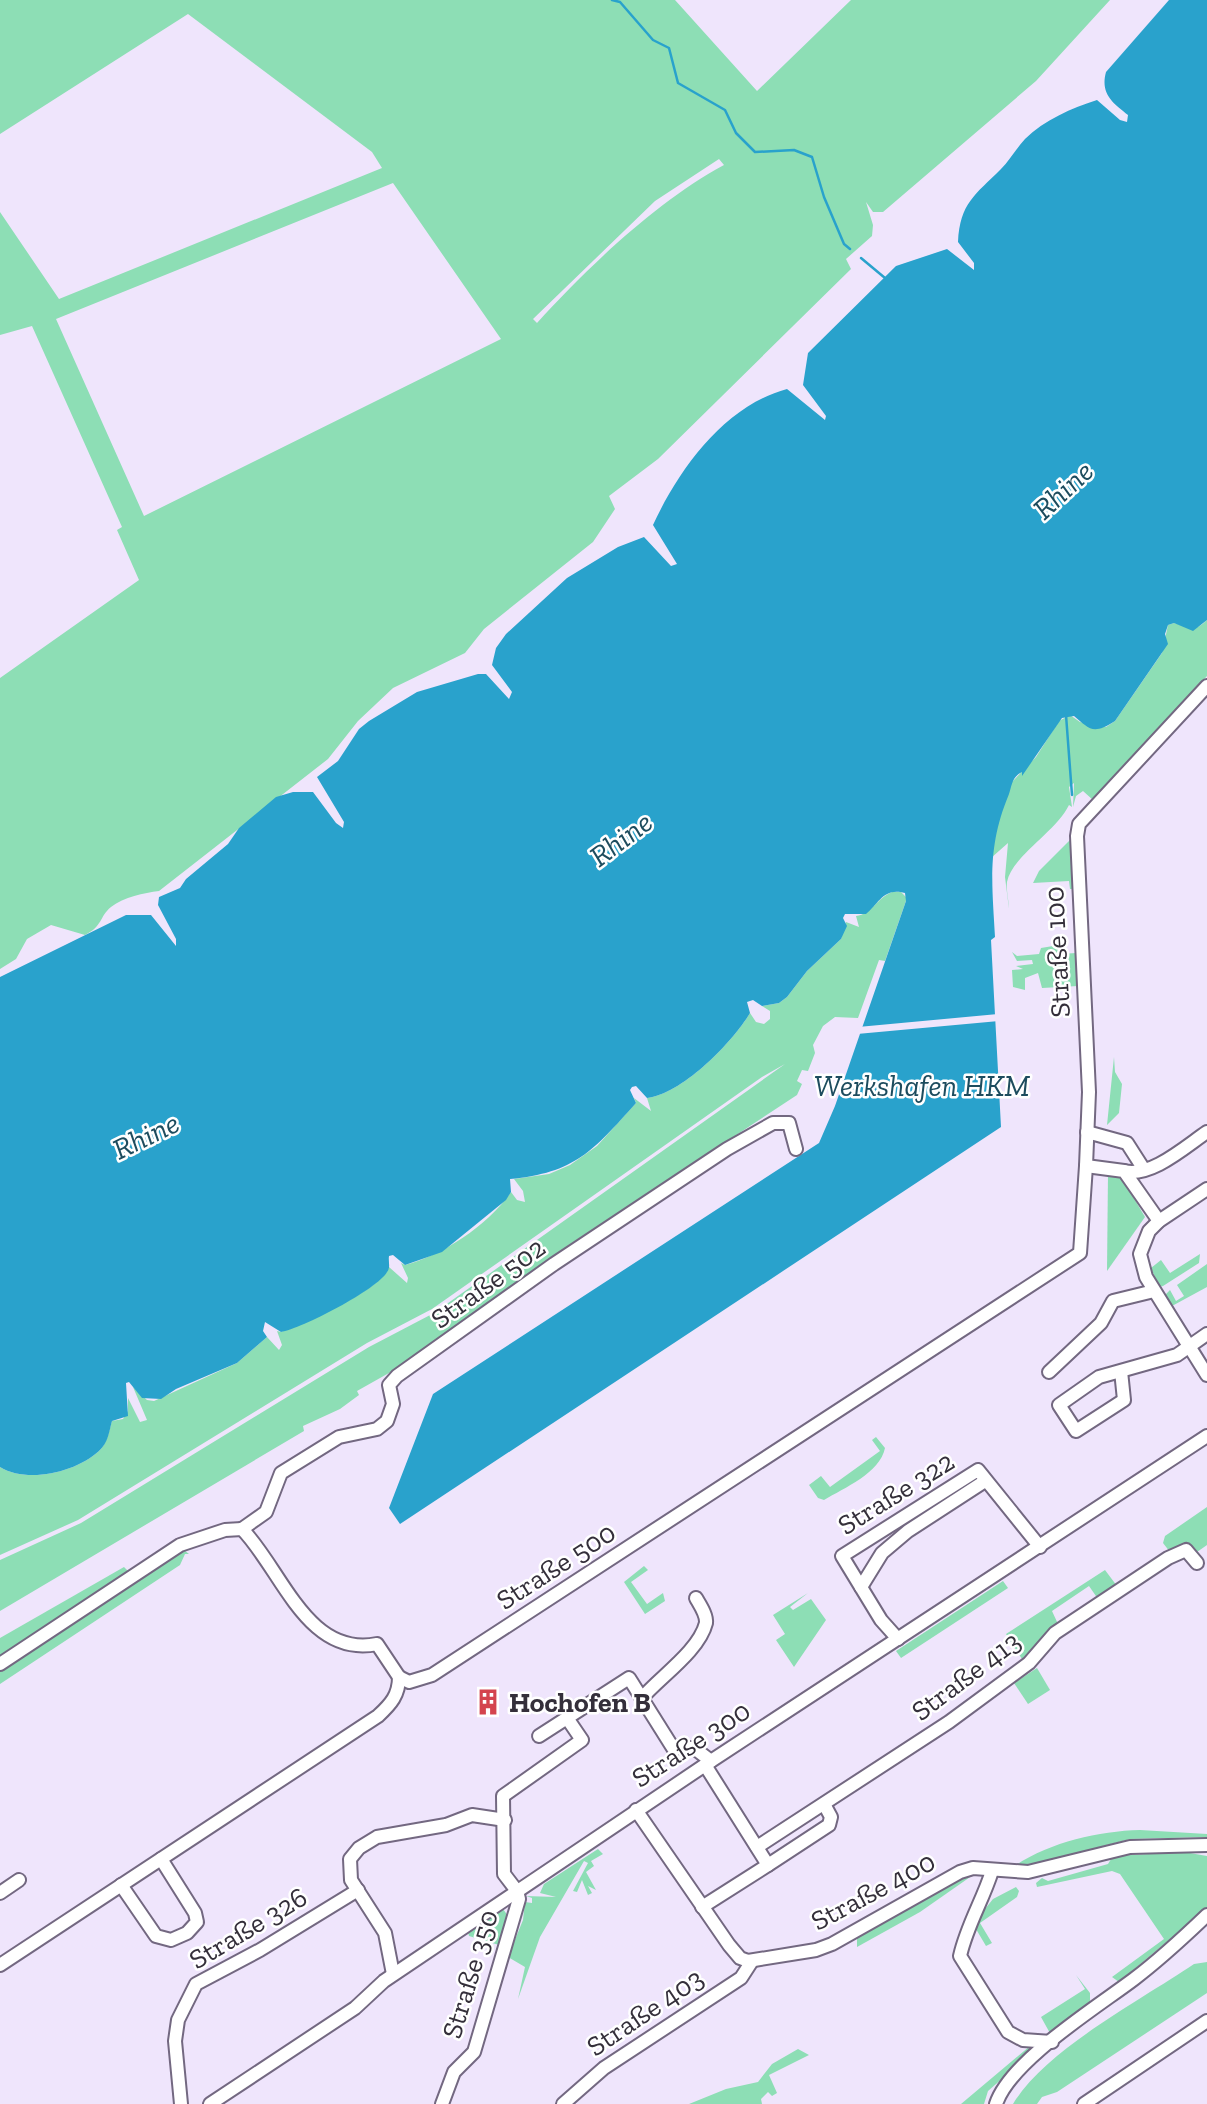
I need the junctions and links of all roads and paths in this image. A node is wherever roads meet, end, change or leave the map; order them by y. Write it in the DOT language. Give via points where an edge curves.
graph roads {
  1 [pos="1207,686"];
  2 [pos="1087,1132"];
  3 [pos="1207,1132"];
  4 [pos="796,1149"];
  5 [pos="1086,1166"];
  6 [pos="1143,1168"];
  7 [pos="1124,1171"];
  8 [pos="1207,1189"];
  9 [pos="1159,1221"];
  10 [pos="1154,1291"];
  11 [pos="1207,1334"];
  12 [pos="1189,1346"];
  13 [pos="1121,1371"];
  14 [pos="1049,1372"];
  15 [pos="1207,1375"];
  16 [pos="1207,1436"];
  17 [pos="985,1481"];
  18 [pos="242,1529"];
  19 [pos="1040,1547"];
  20 [pos="1197,1563"];
  21 [pos="860,1587"];
  22 [pos="696,1598"];
  23 [pos="898,1639"];
  24 [pos="0,1664"];
  25 [pos="399,1677"];
  26 [pos="642,1698"];
  27 [pos="567,1718"];
  28 [pos="539,1735"];
  29 [pos="708,1763"];
  30 [pos="824,1804"];
  31 [pos="636,1810"];
  32 [pos="505,1820"];
  33 [pos="1207,1845"];
  34 [pos="757,1847"];
  35 [pos="161,1858"];
  36 [pos="768,1865"];
  37 [pos="992,1871"];
  38 [pos="19,1880"];
  39 [pos="121,1885"];
  40 [pos="358,1890"];
  41 [pos="517,1891"];
  42 [pos="0,1893"];
  43 [pos="702,1907"];
  44 [pos="1207,1915"];
  45 [pos="752,1961"];
  46 [pos="0,1965"];
  47 [pos="393,1974"];
  48 [pos="1207,2021"];
  49 [pos="1052,2042"];
  50 [pos="180,2104"];
  51 [pos="210,2104"];
  52 [pos="442,2104"];
  53 [pos="564,2104"];
  54 [pos="996,2104"];
  55 [pos="1084,2104"];
  1 -- 2 [label="street, Straße 100" via="1079,824"];
  2 -- 5 [label="street, Straße 100"];
  2 -- 6 [label="street" via="1126,1143"];
  3 -- 6 [label="street" via="1164,1161"];
  4 -- 18 [label="street, Straße 502" via="789,1123 773,1123 554,1264 397,1376 389,1385 393,1404 387,1421 377,1429 339,1437 281,1473 266,1512"];
  5 -- 7 [label="street"];
  5 -- 25 [label="street, Straße 500" via="1080,1254 432,1675 409,1682"];
  6 -- 7 [label="street"];
  7 -- 9 [label="street"];
  8 -- 9 [label="street"];
  9 -- 10 [label="street" via="1149,1231 1140,1254"];
  10 -- 12 [label="street"];
  10 -- 14 [label="street" via="1113,1301 1101,1323"];
  11 -- 12 [label="street"];
  12 -- 13 [label="street" via="1177,1355"];
  12 -- 15 [label="street"];
  13 -- 13 [label="street" via="1124,1400 1076,1431 1059,1405 1099,1377"];
  16 -- 19 [label="street, Straße 300"];
  17 -- 19 [label="street, Straße 322"];
  17 -- 21 [label="street" via="882,1553"];
  17 -- 21 [label="street, Straße 322" via="978,1470 842,1556"];
  18 -- 24 [label="street" via="180,1545"];
  18 -- 25 [label="street" via="318,1630 355,1646 377,1644"];
  19 -- 23 [label="street, Straße 300"];
  20 -- 30 [label="street, Straße 413" via="1186,1550 1168,1558 1055,1633 1029,1663 949,1722"];
  21 -- 23 [label="street, Straße 322"];
  22 -- 26 [label="street" via="705,1625 680,1661"];
  23 -- 29 [label="street, Straße 300"];
  25 -- 35 [label="street" via="393,1702 378,1716"];
  26 -- 27 [label="street" via="629,1678"];
  26 -- 29 [label="street" via="673,1748 694,1748"];
  27 -- 28 [label="street"];
  27 -- 32 [label="street" via="582,1740 503,1796"];
  29 -- 31 [label="street, Straße 300"];
  29 -- 34 [label="street"];
  30 -- 34 [label="street, Straße 413"];
  30 -- 36 [label="street" via="831,1817 829,1825"];
  31 -- 41 [label="street, Straße 300"];
  31 -- 43 [label="street"];
  32 -- 40 [label="street" via="472,1815 446,1825 377,1837 350,1859 351,1880"];
  32 -- 41 [label="street" via="504,1874"];
  33 -- 37 [label="street, Straße 400" via="1130,1847 1028,1872"];
  34 -- 36 [label="street"];
  35 -- 39 [label="street"];
  35 -- 39 [label="street" via="195,1913 197,1922 187,1933 171,1940 156,1936"];
  36 -- 43 [label="street"];
  37 -- 45 [label="street, Straße 400" via="972,1868 960,1872 832,1944"];
  37 -- 49 [label="street" via="960,1956 1008,2032 1023,2040"];
  38 -- 42 [label="street"];
  39 -- 46 [label="street"];
  40 -- 47 [label="street" via="385,1933"];
  40 -- 50 [label="street, Straße 326" via="196,1984 178,2020 175,2041"];
  41 -- 47 [label="street, Straße 300"];
  41 -- 52 [label="street, Straße 350" via="519,1899 474,2052 454,2072"];
  43 -- 45 [label="street" via="734,1952"];
  44 -- 49 [label="street" via="1136,1978"];
  45 -- 53 [label="street, Straße 403" via="741,1978 604,2068"];
  47 -- 51 [label="street, Straße 300" via="355,2008"];
  48 -- 55 [label="street"];
  49 -- 54 [label="street" via="1001,2090"];
}
